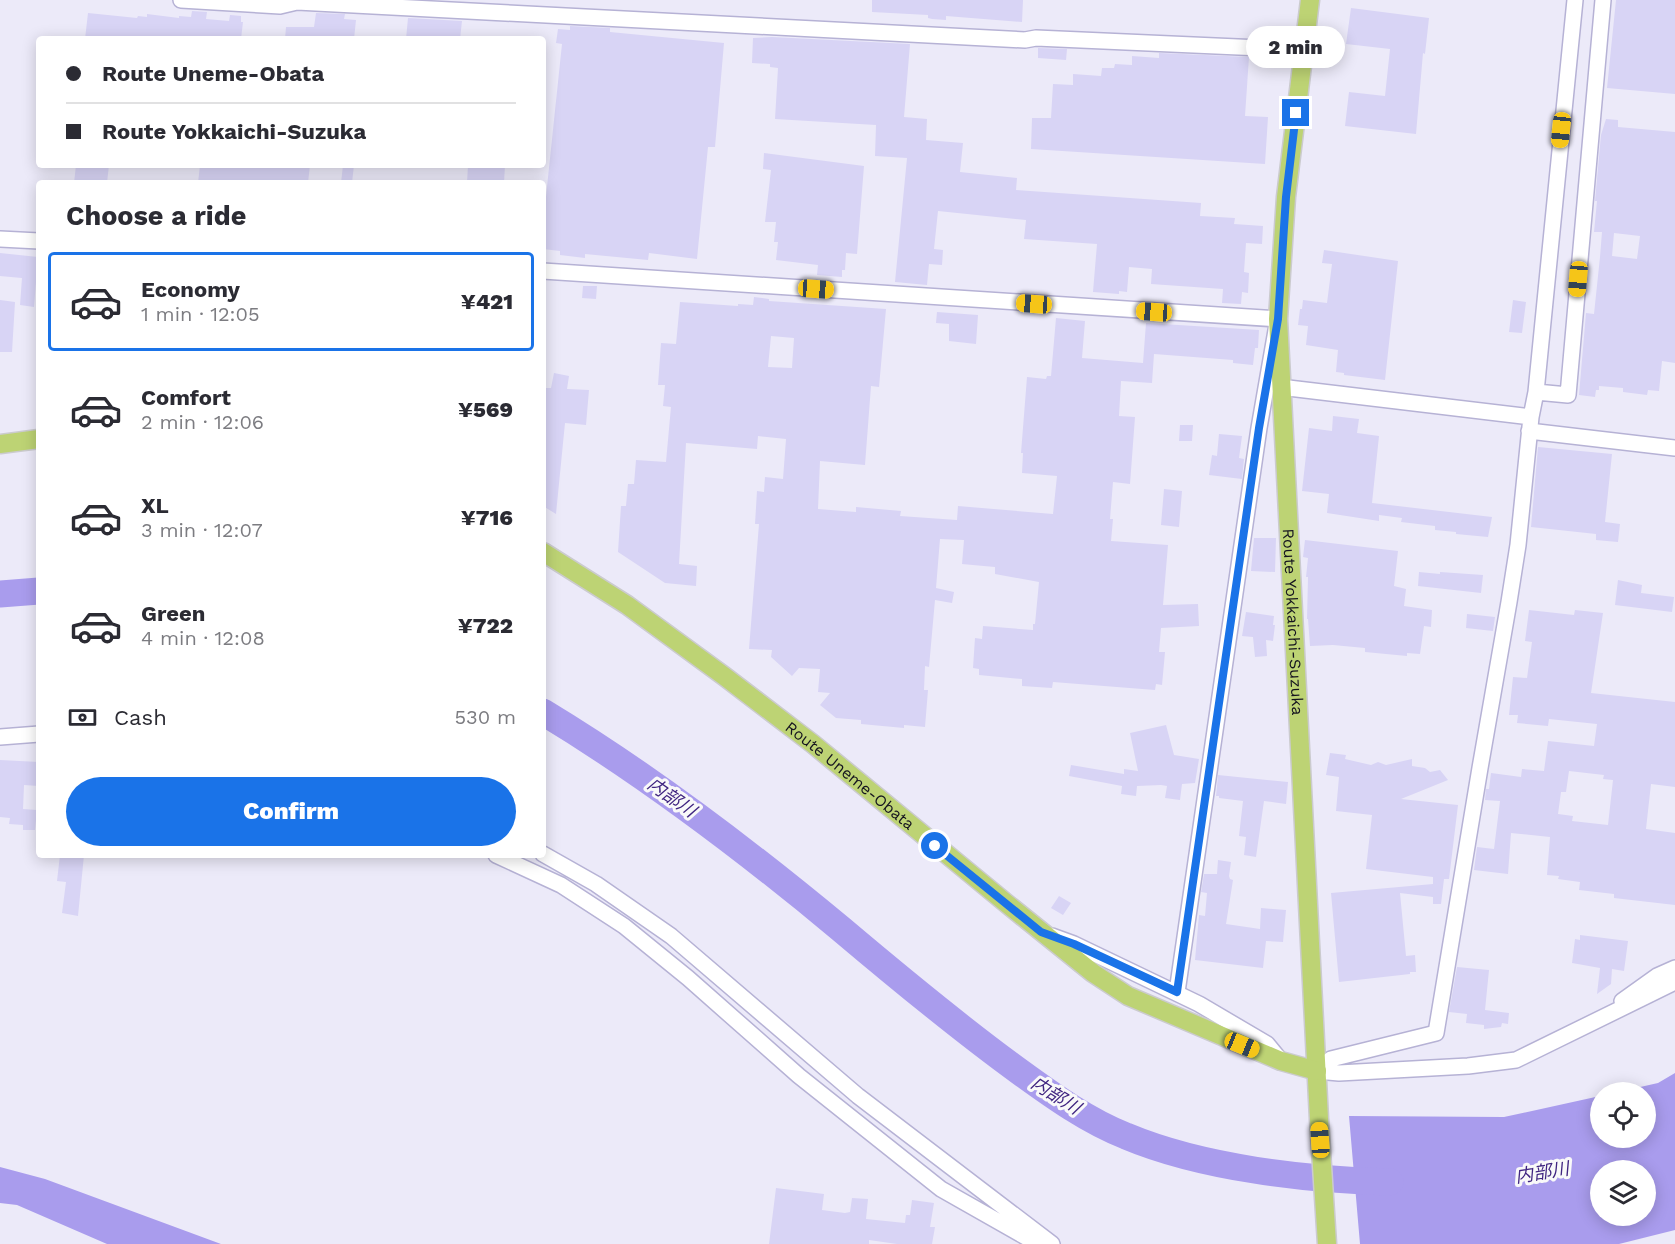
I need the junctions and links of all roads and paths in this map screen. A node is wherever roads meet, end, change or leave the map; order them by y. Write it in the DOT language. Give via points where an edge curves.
graph roads {
  1 [pos="181,0"];
  2 [pos="1310,0"];
  3 [pos="1575,0"];
  4 [pos="1603,0"];
  5 [pos="297,1"];
  6 [pos="1304,50"];
  7 [pos="0,239"];
  8 [pos="36,241"];
  9 [pos="546,271"];
  10 [pos="1278,319"];
  11 [pos="1280,387"];
  12 [pos="1536,392"];
  13 [pos="1530,424"];
  14 [pos="36,439"];
  15 [pos="0,444"];
  16 [pos="1675,448"];
  17 [pos="546,554"];
  18 [pos="36,734"];
  19 [pos="0,737"];
  20 [pos="546,856"];
  21 [pos="502,858"];
  22 [pos="1041,932"];
  23 [pos="1675,968"];
  24 [pos="1675,982"];
  25 [pos="1177,992"];
  26 [pos="1612,1013"];
  27 [pos="1281,1061"];
  28 [pos="1317,1071"];
  29 [pos="1047,1244"];
  30 [pos="1327,1244"];
  1 -- 5 [label="street" via="280,6"];
  2 -- 6 [label="main road, Route Yokkaichi-Suzuka"];
  3 -- 12 [label="street"];
  4 -- 12 [label="street" via="1568,394"];
  5 -- 6 [label="street" via="1025,40"];
  6 -- 10 [label="main road, Route Yokkaichi-Suzuka" via="1286,197"];
  7 -- 8 [label="street"];
  9 -- 10 [label="street"];
  10 -- 11 [label="main road, Route Yokkaichi-Suzuka"];
  10 -- 25 [label="street"];
  11 -- 13 [label="street"];
  11 -- 28 [label="main road, Route Yokkaichi-Suzuka"];
  12 -- 13 [label="street"];
  13 -- 16 [label="street"];
  13 -- 28 [label="street" via="1518,545 1436,1033 1331,1059"];
  14 -- 15 [label="main road"];
  17 -- 22 [label="main road, Route Uneme-Obata" via="627,605 724,676 813,744"];
  18 -- 19 [label="street"];
  20 -- 29 [label="street" via="596,884 671,936 858,1096 974,1183"];
  21 -- 29 [label="street" via="561,885 624,926 799,1076 941,1189"];
  22 -- 25 [label="street"];
  22 -- 27 [label="main road, Route Uneme-Obata" via="1128,996"];
  23 -- 26 [label="street" via="1624,998"];
  24 -- 26 [label="street"];
  25 -- 27 [label="street" via="1267,1044"];
  26 -- 28 [label="street" via="1516,1060 1468,1066"];
  27 -- 28 [label="main road, Route Uneme-Obata"];
  28 -- 30 [label="main road, Route Yokkaichi-Suzuka"];
}
